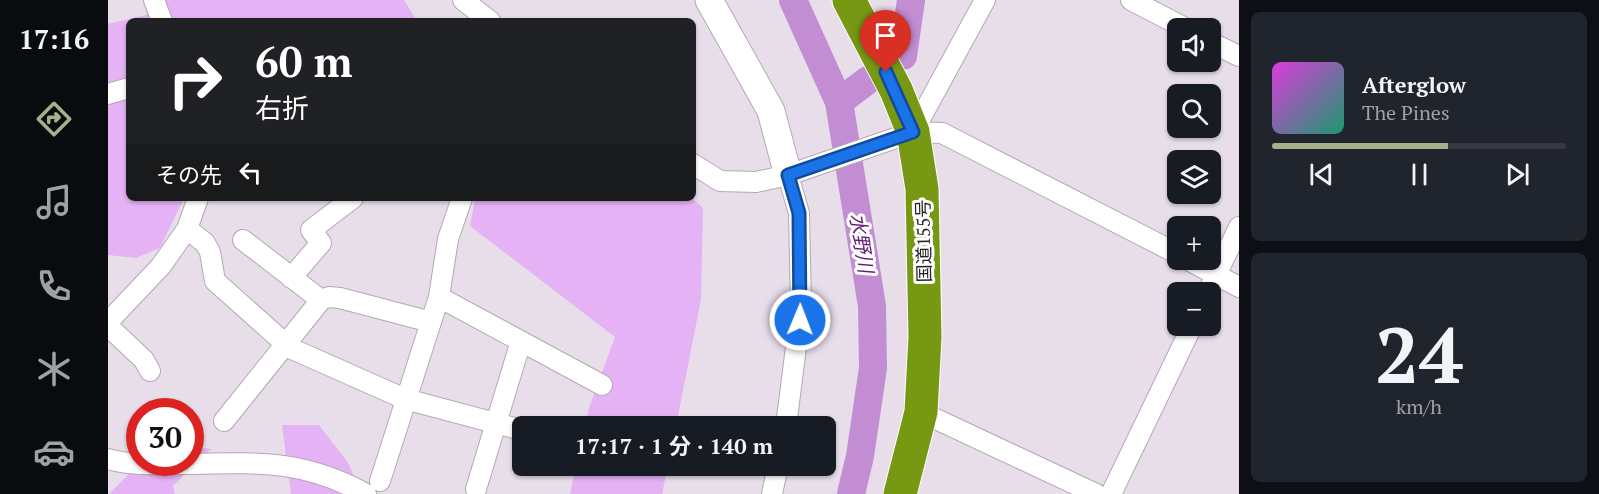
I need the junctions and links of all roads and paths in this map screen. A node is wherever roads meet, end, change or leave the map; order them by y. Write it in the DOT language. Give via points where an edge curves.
graph roads {
  1 [pos="154,0"];
  2 [pos="463,0"];
  3 [pos="709,0"];
  4 [pos="849,0"];
  5 [pos="985,0"];
  6 [pos="1131,0"];
  7 [pos="161,18"];
  8 [pos="486,18"];
  9 [pos="1167,19"];
  10 [pos="1221,47"];
  11 [pos="1239,56"];
  12 [pos="126,89"];
  13 [pos="108,94"];
  14 [pos="904,134"];
  15 [pos="696,166"];
  16 [pos="788,175"];
  17 [pos="197,201"];
  18 [pos="349,201"];
  19 [pos="457,201"];
  20 [pos="1239,227"];
  21 [pos="188,229"];
  22 [pos="243,240"];
  23 [pos="1167,248"];
  24 [pos="1208,270"];
  25 [pos="1216,274"];
  26 [pos="291,278"];
  27 [pos="1212,282"];
  28 [pos="1239,287"];
  29 [pos="439,297"];
  30 [pos="321,300"];
  31 [pos="431,322"];
  32 [pos="108,324"];
  33 [pos="1187,336"];
  34 [pos="521,341"];
  35 [pos="286,344"];
  36 [pos="150,371"];
  37 [pos="602,385"];
  38 [pos="405,399"];
  39 [pos="921,412"];
  40 [pos="787,416"];
  41 [pos="224,421"];
  42 [pos="495,425"];
  43 [pos="512,428"];
  44 [pos="108,459"];
  45 [pos="776,476"];
  46 [pos="374,487"];
  47 [pos="476,489"];
  48 [pos="772,494"];
  49 [pos="900,494"];
  50 [pos="1096,494"];
  51 [pos="1111,494"];
  1 -- 7 [label="street"];
  2 -- 8 [label="street"];
  3 -- 16 [label="street" via="771,111"];
  4 -- 14 [label="highway, 国道155号" via="896,90"];
  5 -- 14 [label="street"];
  6 -- 9 [label="street"];
  10 -- 11 [label="street"];
  12 -- 13 [label="street"];
  14 -- 16 [label="street"];
  14 -- 23 [label="street" via="942,133"];
  14 -- 39 [label="highway, 国道155号" via="922,189 925,337"];
  15 -- 16 [label="street" via="720,181 756,182"];
  16 -- 40 [label="street" via="799,213 801,308"];
  17 -- 21 [label="street"];
  18 -- 26 [label="street" via="311,230 321,243"];
  19 -- 29 [label="street"];
  20 -- 25 [label="street"];
  21 -- 32 [label="street" via="161,266"];
  21 -- 35 [label="street" via="210,252 214,281"];
  22 -- 26 [label="street"];
  24 -- 25 [label="street"];
  25 -- 27 [label="street"];
  25 -- 28 [label="street"];
  26 -- 30 [label="street"];
  29 -- 31 [label="street"];
  29 -- 34 [label="street"];
  30 -- 31 [label="street" via="340,297"];
  30 -- 35 [label="street"];
  31 -- 38 [label="street"];
  32 -- 36 [label="street"];
  33 -- 51 [label="street"];
  34 -- 37 [label="street"];
  34 -- 42 [label="street"];
  35 -- 38 [label="street" via="309,359"];
  35 -- 41 [label="street"];
  38 -- 42 [label="street"];
  38 -- 46 [label="street"];
  39 -- 49 [label="highway, 国道155号"];
  39 -- 50 [label="street"];
  42 -- 43 [label="street"];
  42 -- 47 [label="street"];
  44 -- 46 [label="street" via="150,464 270,462"];
  45 -- 48 [label="street"];
}
